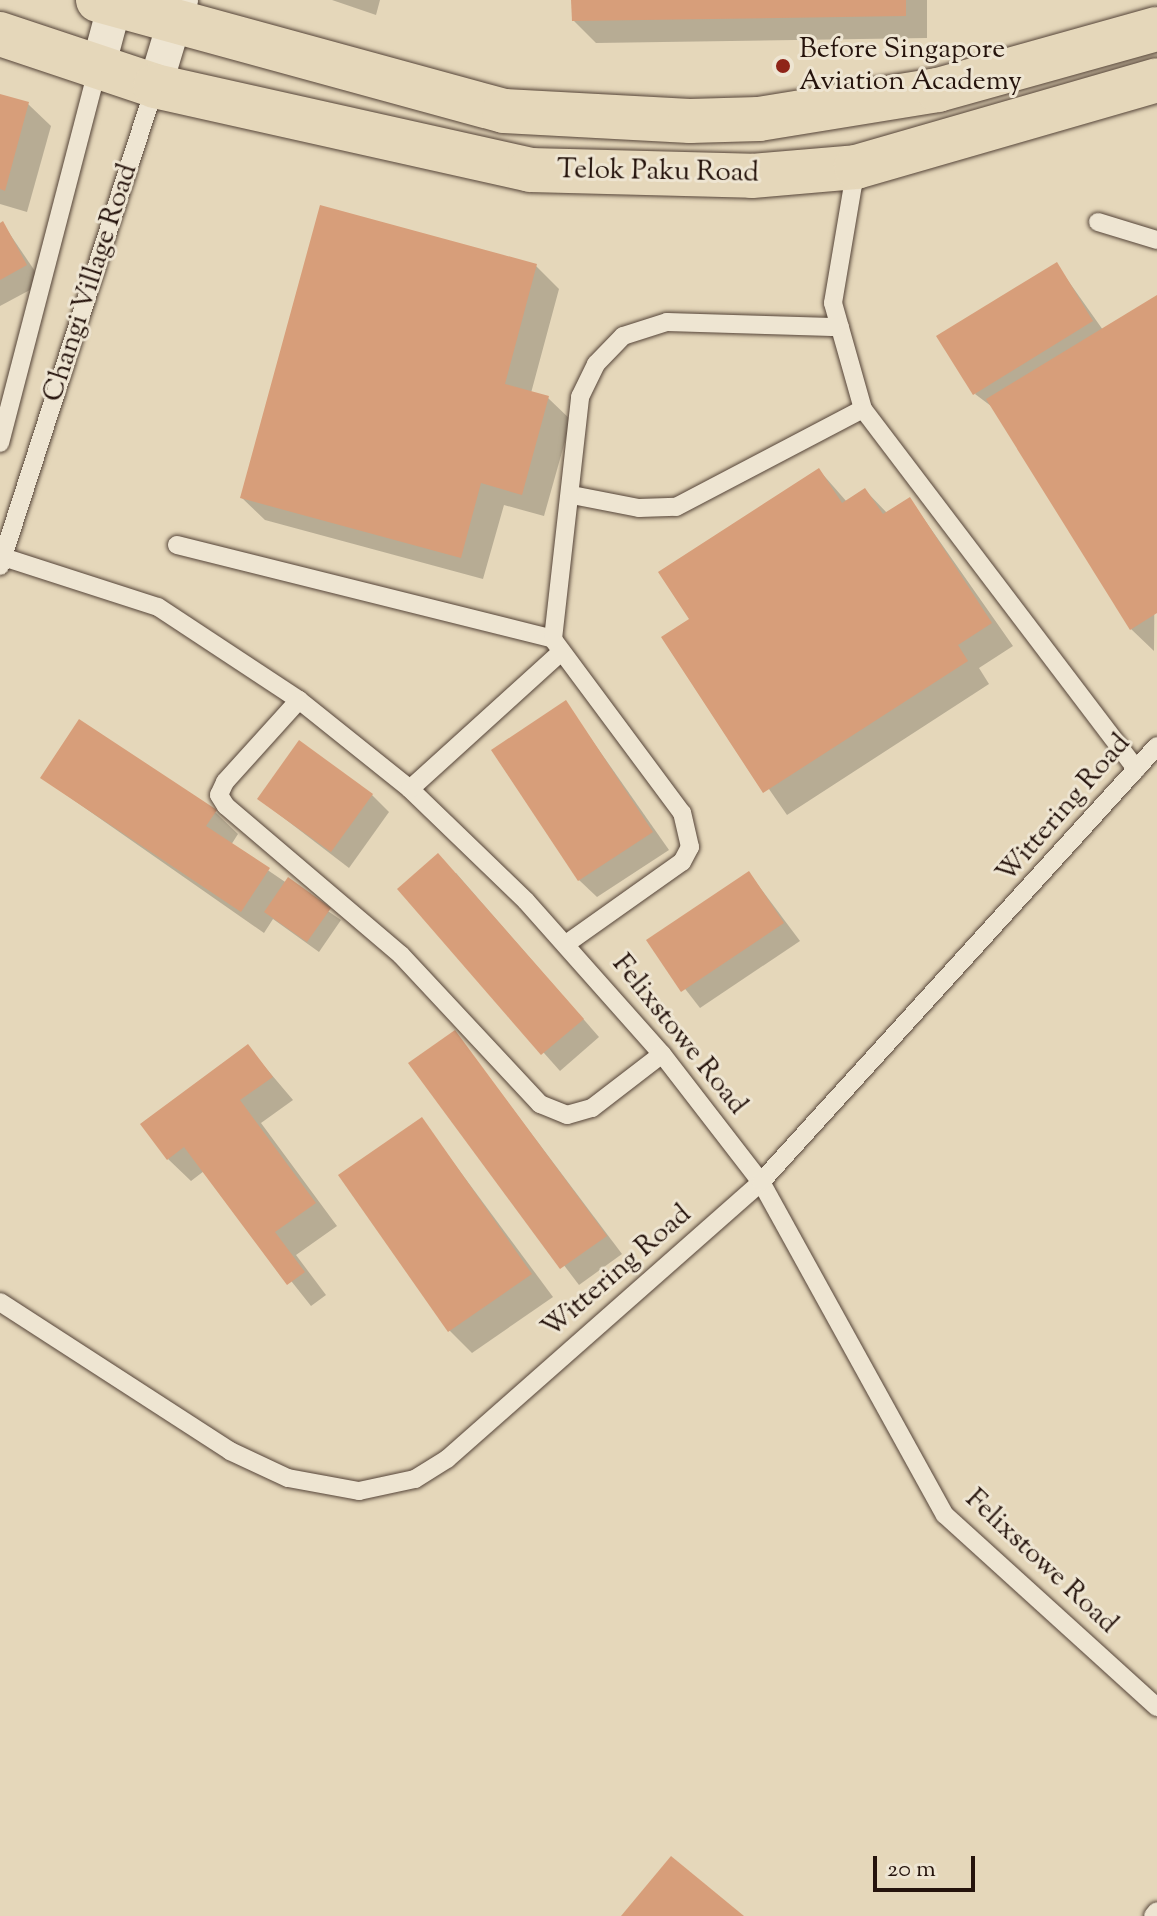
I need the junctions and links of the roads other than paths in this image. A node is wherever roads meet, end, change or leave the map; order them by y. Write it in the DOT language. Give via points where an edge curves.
graph roads {
  1 [pos="110,2"];
  2 [pos="178,13"];
  3 [pos="1157,29"];
  4 [pos="0,34"];
  5 [pos="97,71"];
  6 [pos="1157,80"];
  7 [pos="155,86"];
  8 [pos="1112,94"];
  9 [pos="1157,100"];
  10 [pos="856,167"];
  11 [pos="1098,222"];
  12 [pos="1157,240"];
  13 [pos="840,327"];
  14 [pos="863,409"];
  15 [pos="0,443"];
  16 [pos="572,495"];
  17 [pos="177,545"];
  18 [pos="2,560"];
  19 [pos="555,647"];
  20 [pos="299,700"];
  21 [pos="1157,746"];
  22 [pos="1136,769"];
  23 [pos="410,789"];
  24 [pos="566,944"];
  25 [pos="662,1054"];
  26 [pos="761,1182"];
  27 [pos="0,1302"];
  28 [pos="1157,1707"];
  29 [pos="1157,1911"];
  30 [pos="1153,1916"];
  1 -- 2 [label="main road, Telok Paku Road"];
  1 -- 5 [label="street, Changi Village Road"];
  2 -- 3 [label="main road, Telok Paku Road" via="504,111 690,121 759,119 938,90"];
  2 -- 7 [label="street, Changi Village Road"];
  4 -- 5 [label="main road, Telok Paku Road"];
  5 -- 7 [label="main road, Telok Paku Road"];
  5 -- 15 [label="lane, Changi Village Road"];
  6 -- 8 [label="main road, Telok Paku Road"];
  7 -- 10 [label="main road, Telok Paku Road" via="530,170 752,176"];
  7 -- 18 [label="lane, Changi Village Road"];
  8 -- 9 [label="main road"];
  8 -- 10 [label="main road, Telok Paku Road"];
  10 -- 13 [label="lane" via="833,303"];
  11 -- 12 [label="lane"];
  13 -- 14 [label="lane"];
  13 -- 16 [label="lane" via="667,322 623,336 596,364 580,397"];
  14 -- 16 [label="lane" via="676,507 639,508"];
  14 -- 22 [label="lane"];
  16 -- 19 [label="lane"];
  17 -- 19 [label="lane"];
  18 -- 20 [label="lane, Felixstowe Road" via="158,607"];
  19 -- 23 [label="lane"];
  19 -- 24 [label="lane" via="682,813 690,847 682,862"];
  20 -- 23 [label="lane, Felixstowe Road"];
  20 -- 25 [label="lane" via="225,782 219,795 226,806 401,955 540,1104 567,1115 592,1108"];
  21 -- 22 [label="lane, Wittering Road"];
  22 -- 26 [label="lane, Wittering Road"];
  23 -- 24 [label="lane, Felixstowe Road"];
  24 -- 25 [label="lane, Felixstowe Road"];
  25 -- 26 [label="lane, Felixstowe Road"];
  26 -- 27 [label="lane, Wittering Road" via="447,1459 415,1479 359,1491 288,1478 230,1451"];
  26 -- 28 [label="lane, Felixstowe Road" via="945,1515"];
  29 -- 30 [label="lane"];
}
